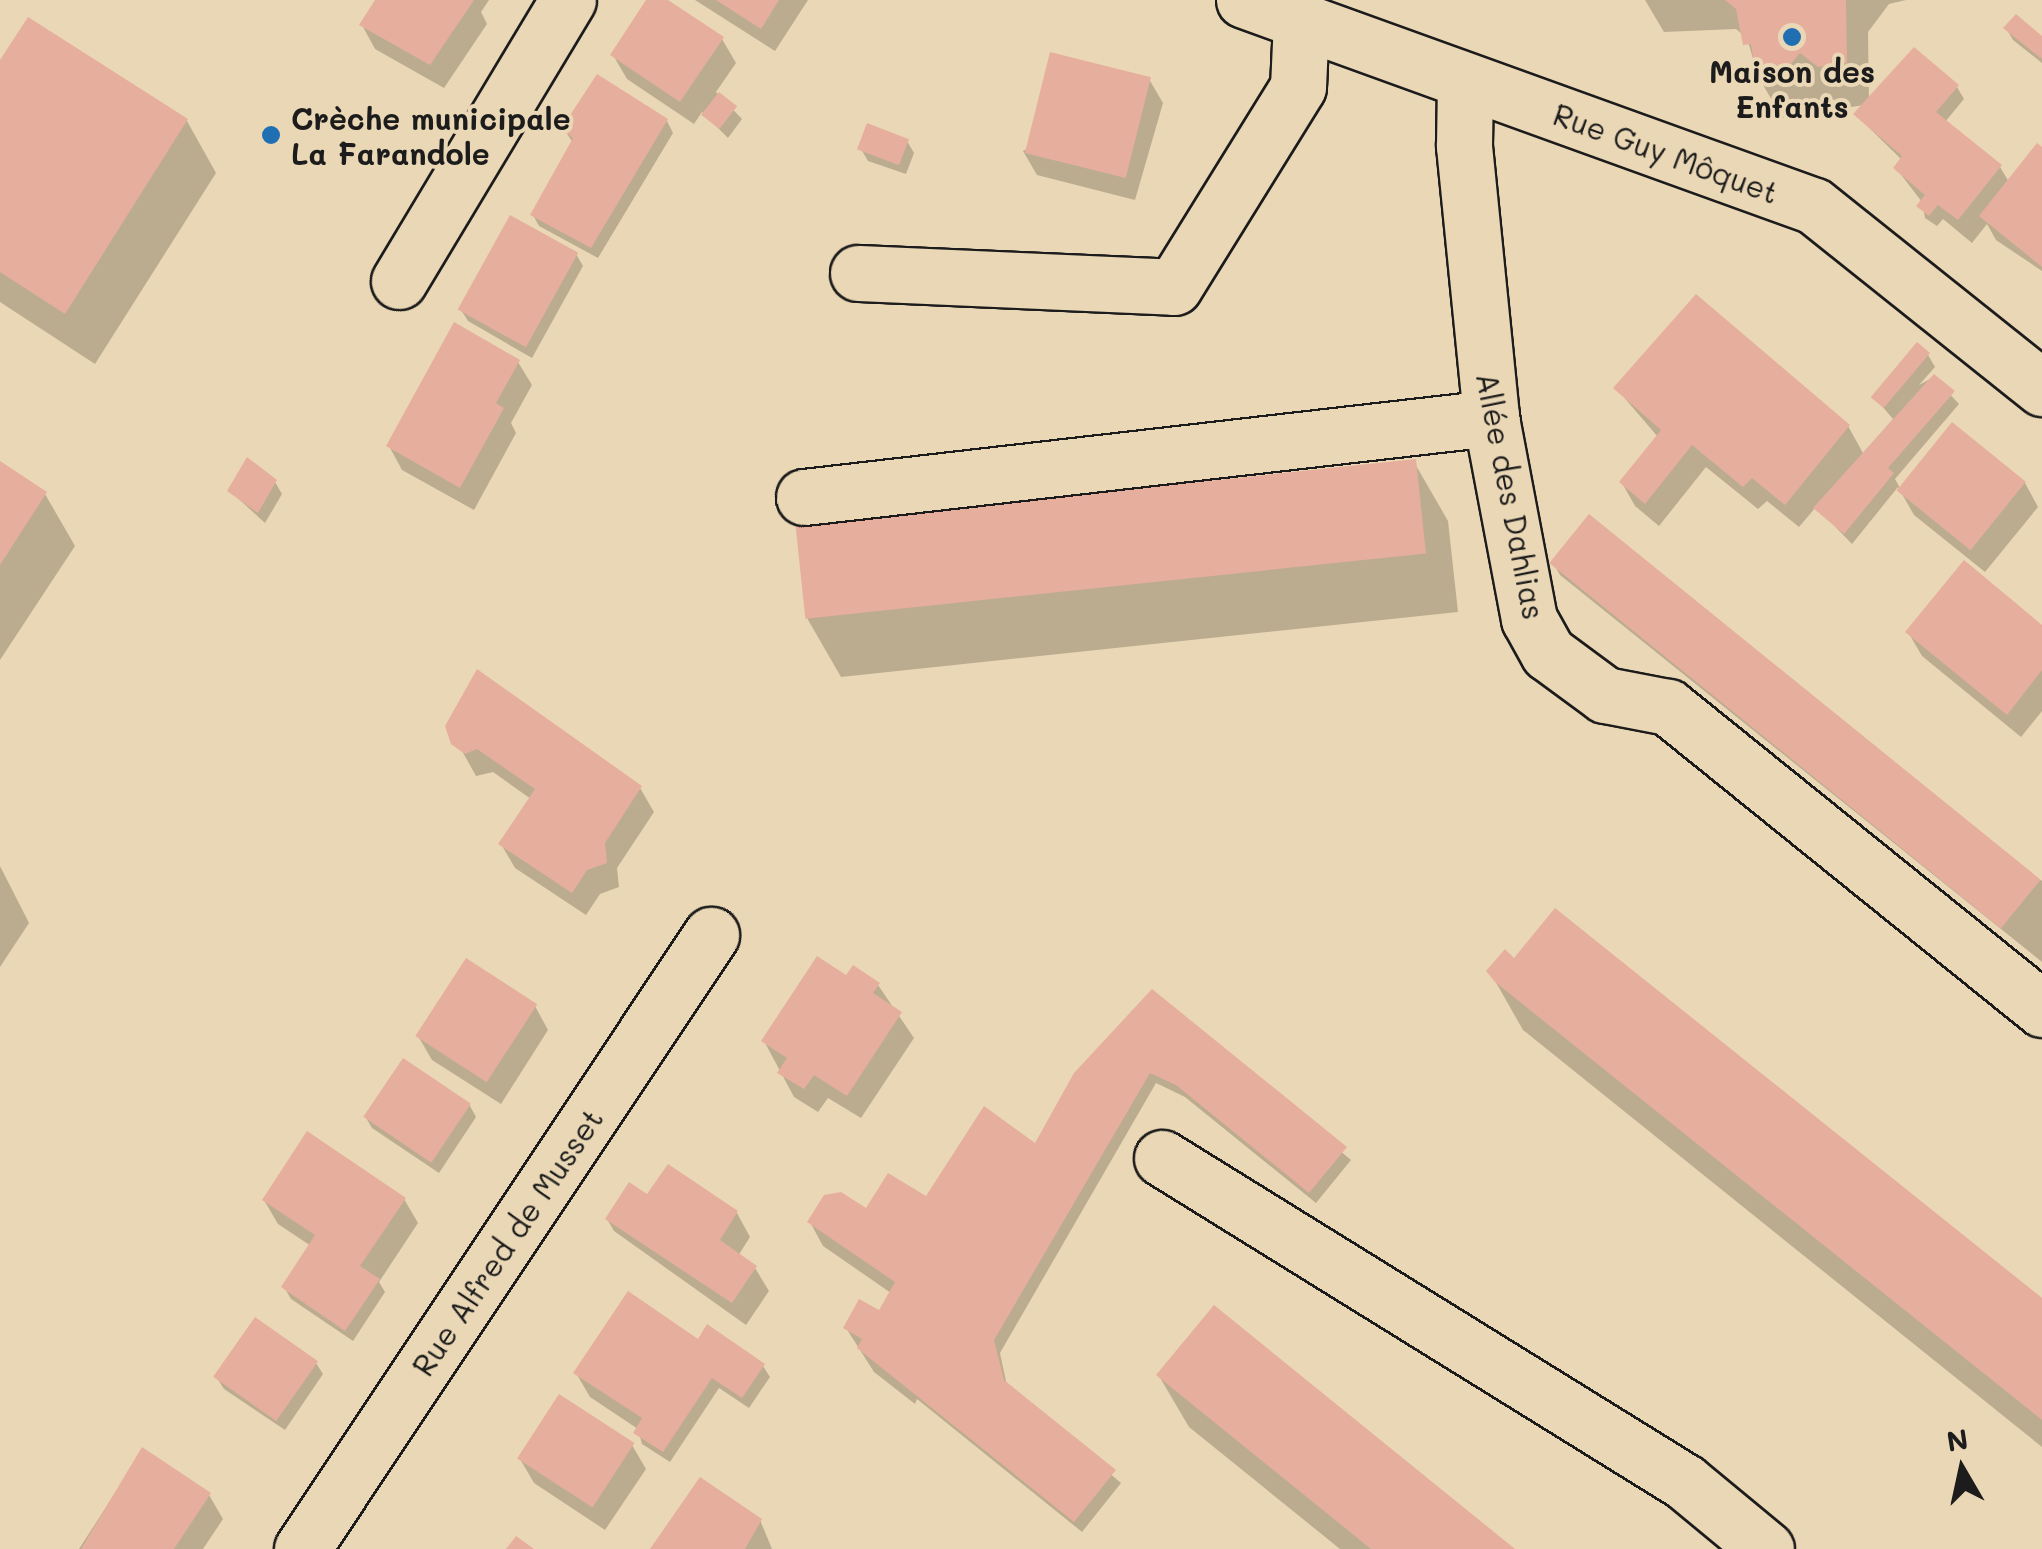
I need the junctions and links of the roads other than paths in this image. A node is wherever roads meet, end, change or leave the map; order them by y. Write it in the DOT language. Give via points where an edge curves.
graph roads {
  1 [pos="568,0"];
  2 [pos="1244,0"];
  3 [pos="1301,22"];
  4 [pos="1464,82"];
  5 [pos="858,273"];
  6 [pos="399,281"];
  7 [pos="2042,388"];
  8 [pos="1491,418"];
  9 [pos="804,498"];
  10 [pos="711,935"];
  11 [pos="2042,1009"];
  12 [pos="1162,1158"];
  13 [pos="302,1549"];
  14 [pos="1766,1549"];
  1 -- 6 [label="street"];
  2 -- 3 [label="street, Rue Guy Môquet"];
  3 -- 4 [label="street, Rue Guy Môquet"];
  3 -- 5 [label="street" via="1298,87 1174,287"];
  4 -- 7 [label="street, Rue Guy Môquet" via="1814,206"];
  4 -- 8 [label="street, Allée des Dahlias" via="1464,146"];
  8 -- 9 [label="street"];
  8 -- 11 [label="street, Allée des Dahlias" via="1530,619 1548,653 1604,695 1668,707"];
  10 -- 13 [label="street, Rue Alfred de Musset"];
  12 -- 14 [label="street" via="1685,1482"];
}
